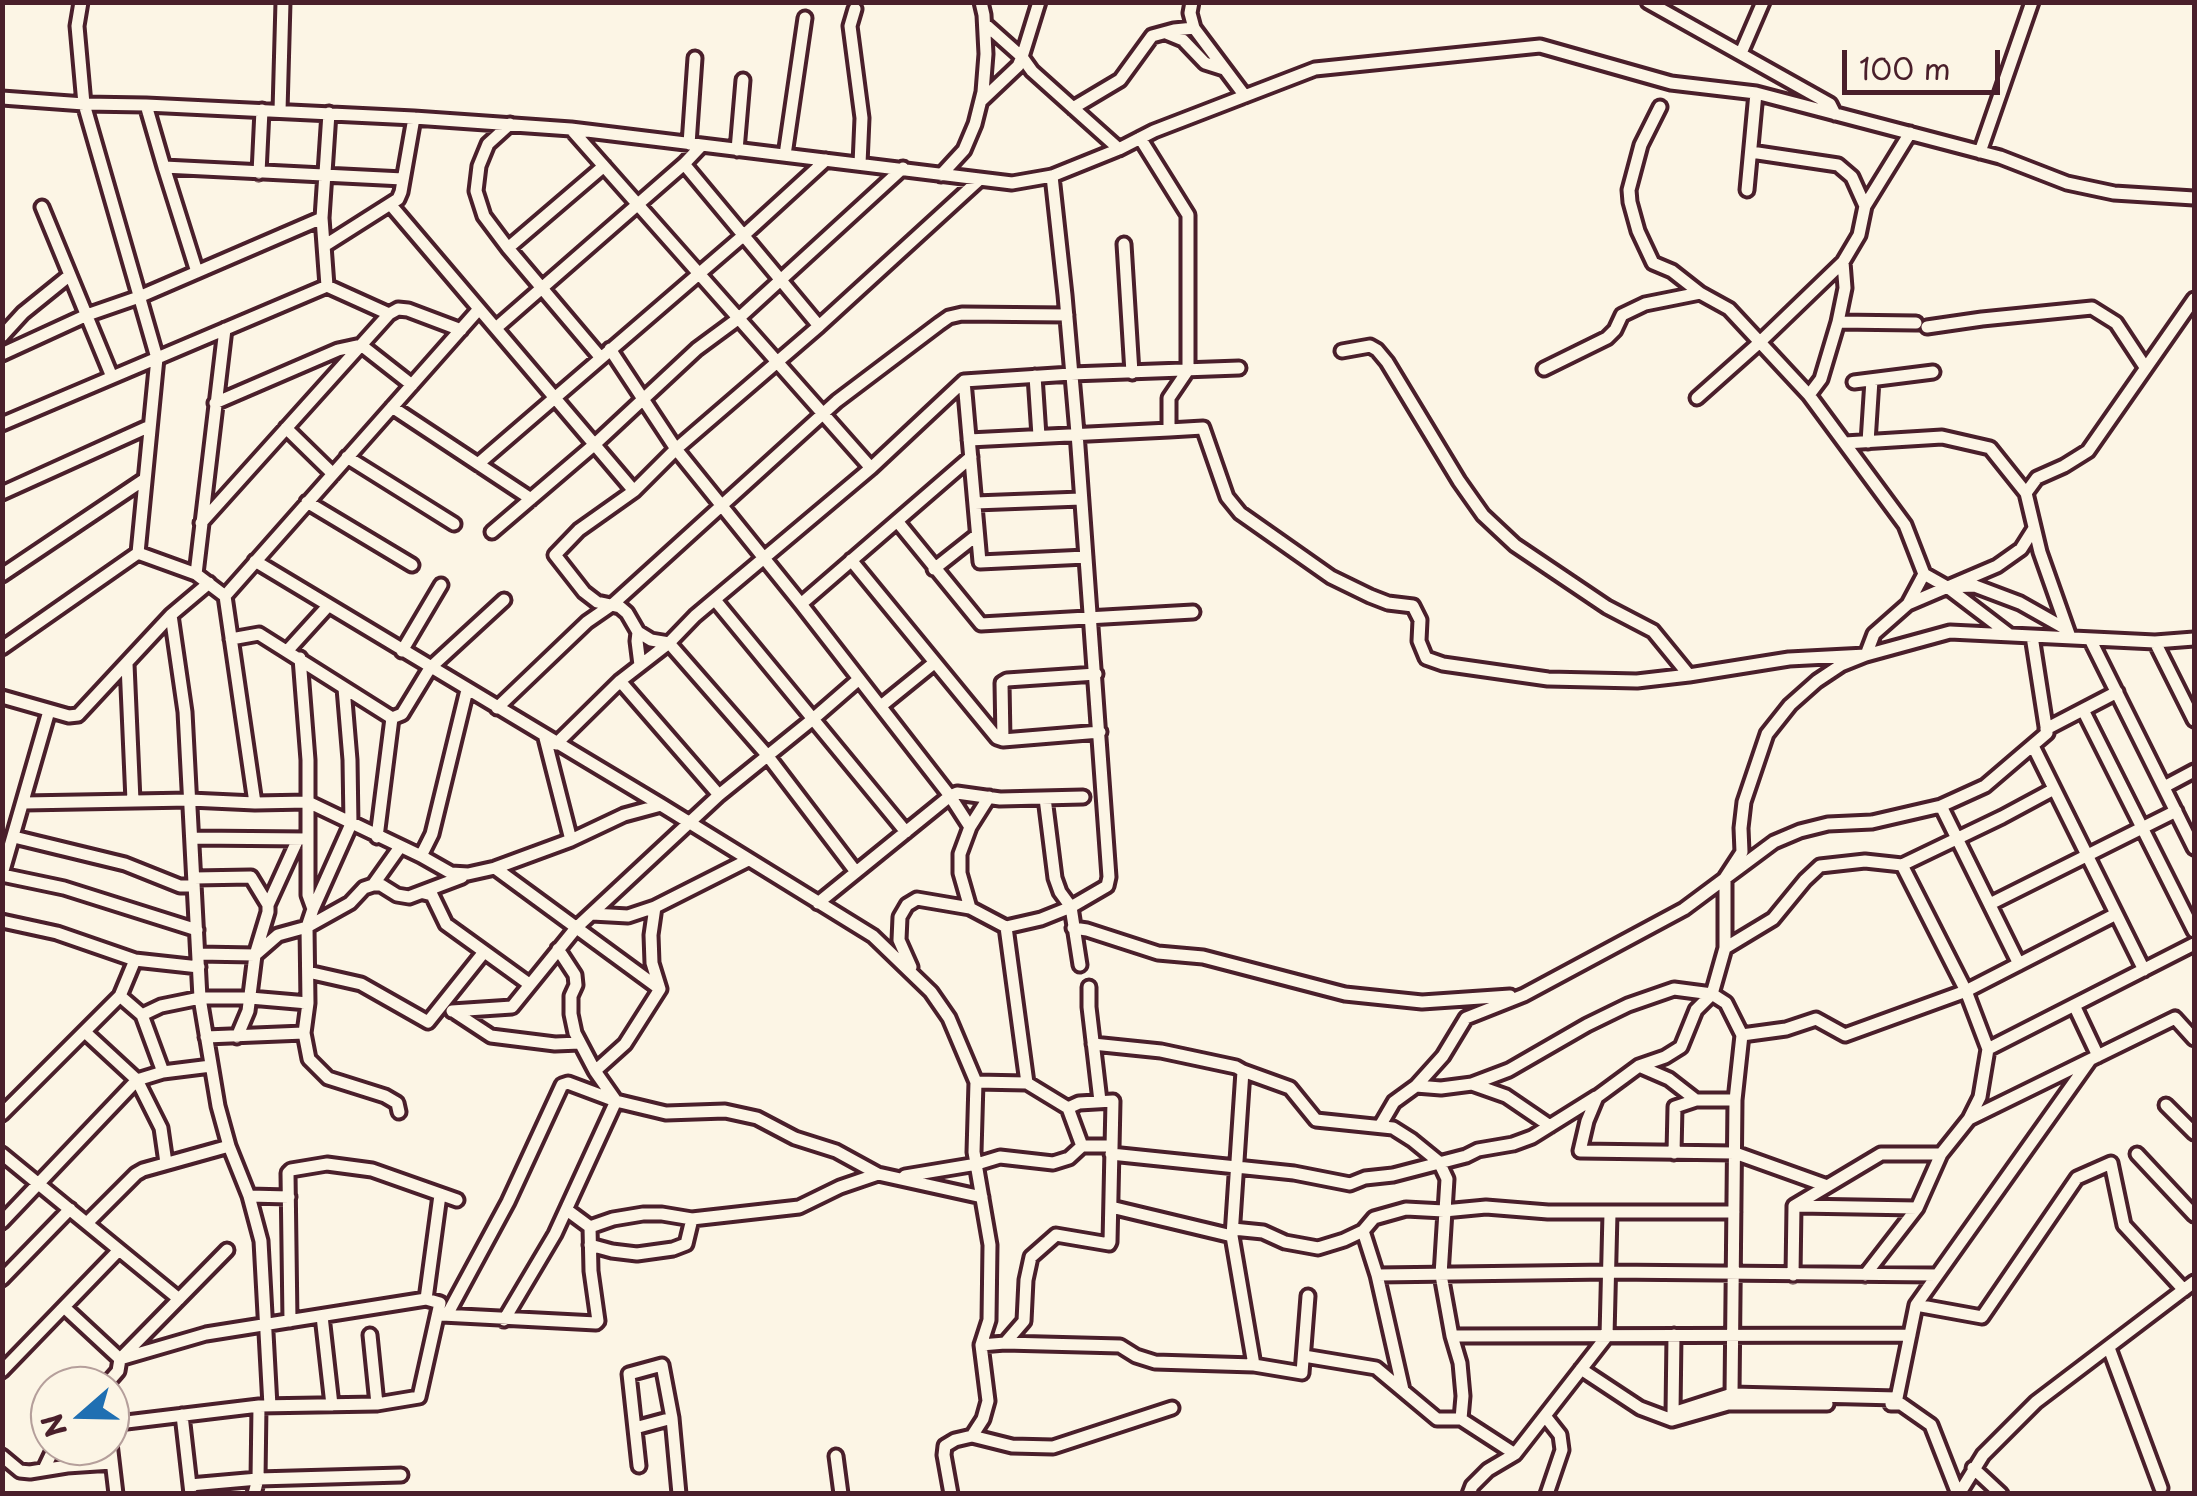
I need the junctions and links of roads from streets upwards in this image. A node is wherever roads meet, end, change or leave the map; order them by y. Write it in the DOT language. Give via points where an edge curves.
graph roads {
  1 [pos="81,2"];
  2 [pos="283,2"];
  3 [pos="980,2"];
  4 [pos="1039,2"];
  5 [pos="1192,2"];
  6 [pos="1648,2"];
  7 [pos="1763,2"];
  8 [pos="2032,2"];
  9 [pos="855,9"];
  10 [pos="805,18"];
  11 [pos="985,24"];
  12 [pos="1194,28"];
  13 [pos="1164,33"];
  14 [pos="1741,53"];
  15 [pos="1022,57"];
  16 [pos="696,58"];
  17 [pos="1224,68"];
  18 [pos="743,80"];
  19 [pos="1756,93"];
  20 [pos="1245,96"];
  21 [pos="2,98"];
  22 [pos="981,101"];
  23 [pos="84,104"];
  24 [pos="146,105"];
  25 [pos="1074,108"];
  26 [pos="1660,108"];
  27 [pos="262,110"];
  28 [pos="280,111"];
  29 [pos="328,114"];
  30 [pos="1836,114"];
  31 [pos="414,118"];
  32 [pos="510,124"];
  33 [pos="571,128"];
  34 [pos="1910,133"];
  35 [pos="1140,138"];
  36 [pos="696,144"];
  37 [pos="1119,149"];
  38 [pos="737,150"];
  39 [pos="1750,152"];
  40 [pos="1980,152"];
  41 [pos="785,155"];
  42 [pos="826,160"];
  43 [pos="684,164"];
  44 [pos="860,164"];
  45 [pos="604,166"];
  46 [pos="164,167"];
  47 [pos="903,168"];
  48 [pos="260,173"];
  49 [pos="941,174"];
  50 [pos="324,176"];
  51 [pos="1052,176"];
  52 [pos="403,179"];
  53 [pos="978,180"];
  54 [pos="1747,190"];
  55 [pos="2194,198"];
  56 [pos="637,203"];
  57 [pos="390,204"];
  58 [pos="1865,206"];
  59 [pos="42,207"];
  60 [pos="322,218"];
  61 [pos="744,235"];
  62 [pos="1124,244"];
  63 [pos="324,246"];
  64 [pos="508,248"];
  65 [pos="1843,262"];
  66 [pos="198,272"];
  67 [pos="698,272"];
  68 [pos="70,274"];
  69 [pos="779,280"];
  70 [pos="327,286"];
  71 [pos="541,288"];
  72 [pos="1700,294"];
  73 [pos="139,297"];
  74 [pos="2194,299"];
  75 [pos="479,310"];
  76 [pos="389,314"];
  77 [pos="86,315"];
  78 [pos="1067,315"];
  79 [pos="739,318"];
  80 [pos="1838,322"];
  81 [pos="818,326"];
  82 [pos="496,328"];
  83 [pos="226,329"];
  84 [pos="461,330"];
  85 [pos="2,336"];
  86 [pos="1760,342"];
  87 [pos="360,344"];
  88 [pos="1342,351"];
  89 [pos="2,354"];
  90 [pos="605,354"];
  91 [pos="158,358"];
  92 [pos="778,362"];
  93 [pos="2145,367"];
  94 [pos="1239,368"];
  95 [pos="1544,368"];
  96 [pos="1188,370"];
  97 [pos="1934,372"];
  98 [pos="1132,373"];
  99 [pos="1071,374"];
  100 [pos="1035,376"];
  101 [pos="112,377"];
  102 [pos="1872,380"];
  103 [pos="964,381"];
  104 [pos="1854,382"];
  105 [pos="412,385"];
  106 [pos="1809,394"];
  107 [pos="556,398"];
  108 [pos="1697,398"];
  109 [pos="642,399"];
  110 [pos="216,403"];
  111 [pos="392,407"];
  112 [pos="823,414"];
  113 [pos="2,424"];
  114 [pos="150,426"];
  115 [pos="286,428"];
  116 [pos="1168,430"];
  117 [pos="1077,433"];
  118 [pos="1039,436"];
  119 [pos="969,440"];
  120 [pos="1868,442"];
  121 [pos="1846,443"];
  122 [pos="595,444"];
  123 [pos="676,449"];
  124 [pos="348,457"];
  125 [pos="971,457"];
  126 [pos="478,464"];
  127 [pos="871,468"];
  128 [pos="333,474"];
  129 [pos="145,479"];
  130 [pos="634,490"];
  131 [pos="2026,493"];
  132 [pos="2,494"];
  133 [pos="1082,498"];
  134 [pos="531,499"];
  135 [pos="307,502"];
  136 [pos="721,504"];
  137 [pos="975,504"];
  138 [pos="897,521"];
  139 [pos="201,522"];
  140 [pos="454,524"];
  141 [pos="2034,530"];
  142 [pos="492,532"];
  143 [pos="978,535"];
  144 [pos="138,553"];
  145 [pos="763,557"];
  146 [pos="1086,557"];
  147 [pos="851,560"];
  148 [pos="255,561"];
  149 [pos="412,564"];
  150 [pos="934,569"];
  151 [pos="196,574"];
  152 [pos="1924,574"];
  153 [pos="2,575"];
  154 [pos="209,583"];
  155 [pos="441,585"];
  156 [pos="1947,586"];
  157 [pos="225,596"];
  158 [pos="504,600"];
  159 [pos="716,600"];
  160 [pos="613,604"];
  161 [pos="802,604"];
  162 [pos="1908,604"];
  163 [pos="328,606"];
  164 [pos="1193,612"];
  165 [pos="171,615"];
  166 [pos="1091,618"];
  167 [pos="638,632"];
  168 [pos="2068,633"];
  169 [pos="2010,635"];
  170 [pos="2032,636"];
  171 [pos="2090,638"];
  172 [pos="231,639"];
  173 [pos="2194,639"];
  174 [pos="2155,642"];
  175 [pos="668,644"];
  176 [pos="2,648"];
  177 [pos="288,650"];
  178 [pos="402,650"];
  179 [pos="1866,655"];
  180 [pos="300,658"];
  181 [pos="934,663"];
  182 [pos="127,664"];
  183 [pos="640,665"];
  184 [pos="430,668"];
  185 [pos="1096,674"];
  186 [pos="1689,676"];
  187 [pos="859,678"];
  188 [pos="620,681"];
  189 [pos="344,688"];
  190 [pos="468,690"];
  191 [pos="2117,692"];
  192 [pos="2,697"];
  193 [pos="1002,704"];
  194 [pos="880,706"];
  195 [pos="497,708"];
  196 [pos="2083,710"];
  197 [pos="49,711"];
  198 [pos="978,715"];
  199 [pos="392,718"];
  200 [pos="813,719"];
  201 [pos="2194,720"];
  202 [pos="2046,728"];
  203 [pos="1100,732"];
  204 [pos="1003,740"];
  205 [pos="551,741"];
  206 [pos="2034,746"];
  207 [pos="767,755"];
  208 [pos="2194,771"];
  209 [pos="2164,787"];
  210 [pos="2054,788"];
  211 [pos="719,795"];
  212 [pos="950,796"];
  213 [pos="989,797"];
  214 [pos="1083,797"];
  215 [pos="1045,798"];
  216 [pos="190,800"];
  217 [pos="133,801"];
  218 [pos="308,802"];
  219 [pos="24,803"];
  220 [pos="255,804"];
  221 [pos="661,806"];
  222 [pos="1940,806"];
  223 [pos="2176,811"];
  224 [pos="351,824"];
  225 [pos="689,824"];
  226 [pos="970,826"];
  227 [pos="2143,828"];
  228 [pos="906,832"];
  229 [pos="14,837"];
  230 [pos="378,837"];
  231 [pos="192,838"];
  232 [pos="303,839"];
  233 [pos="1957,839"];
  234 [pos="570,840"];
  235 [pos="400,847"];
  236 [pos="2194,848"];
  237 [pos="421,856"];
  238 [pos="2088,856"];
  239 [pos="748,860"];
  240 [pos="1902,865"];
  241 [pos="495,868"];
  242 [pos="856,872"];
  243 [pos="2,874"];
  244 [pos="468,874"];
  245 [pos="1725,878"];
  246 [pos="194,882"];
  247 [pos="373,885"];
  248 [pos="424,893"];
  249 [pos="818,903"];
  250 [pos="1990,904"];
  251 [pos="268,905"];
  252 [pos="656,907"];
  253 [pos="1071,907"];
  254 [pos="970,908"];
  255 [pos="313,910"];
  256 [pos="2190,911"];
  257 [pos="592,914"];
  258 [pos="2116,914"];
  259 [pos="2,920"];
  260 [pos="308,927"];
  261 [pos="1006,927"];
  262 [pos="576,928"];
  263 [pos="1073,928"];
  264 [pos="197,930"];
  265 [pos="2194,932"];
  266 [pos="2194,944"];
  267 [pos="1725,948"];
  268 [pos="558,949"];
  269 [pos="484,952"];
  270 [pos="255,955"];
  271 [pos="135,960"];
  272 [pos="198,961"];
  273 [pos="2019,964"];
  274 [pos="1080,966"];
  275 [pos="2144,970"];
  276 [pos="308,972"];
  277 [pos="914,976"];
  278 [pos="529,984"];
  279 [pos="1089,987"];
  280 [pos="660,989"];
  281 [pos="1966,991"];
  282 [pos="1712,994"];
  283 [pos="1524,995"];
  284 [pos="120,996"];
  285 [pos="200,998"];
  286 [pos="250,998"];
  287 [pos="308,1003"];
  288 [pos="2074,1005"];
  289 [pos="446,1007"];
  290 [pos="142,1015"];
  291 [pos="2194,1017"];
  292 [pos="85,1032"];
  293 [pos="304,1033"];
  294 [pos="2190,1034"];
  295 [pos="1742,1035"];
  296 [pos="206,1036"];
  297 [pos="237,1036"];
  298 [pos="580,1044"];
  299 [pos="1093,1044"];
  300 [pos="1988,1049"];
  301 [pos="2094,1058"];
  302 [pos="211,1066"];
  303 [pos="1639,1066"];
  304 [pos="595,1071"];
  305 [pos="1243,1071"];
  306 [pos="163,1072"];
  307 [pos="137,1080"];
  308 [pos="976,1082"];
  309 [pos="1027,1083"];
  310 [pos="1472,1084"];
  311 [pos="1416,1086"];
  312 [pos="1597,1097"];
  313 [pos="1100,1100"];
  314 [pos="1696,1100"];
  315 [pos="1735,1100"];
  316 [pos="616,1101"];
  317 [pos="2166,1105"];
  318 [pos="1068,1108"];
  319 [pos="399,1112"];
  320 [pos="2,1114"];
  321 [pos="1969,1119"];
  322 [pos="1380,1126"];
  323 [pos="1550,1126"];
  324 [pos="2194,1133"];
  325 [pos="228,1146"];
  326 [pos="1082,1146"];
  327 [pos="1111,1150"];
  328 [pos="1674,1152"];
  329 [pos="1735,1153"];
  330 [pos="2,1154"];
  331 [pos="1941,1154"];
  332 [pos="2137,1154"];
  333 [pos="1439,1162"];
  334 [pos="166,1164"];
  335 [pos="977,1164"];
  336 [pos="1235,1168"];
  337 [pos="878,1174"];
  338 [pos="896,1177"];
  339 [pos="38,1184"];
  340 [pos="1827,1186"];
  341 [pos="440,1194"];
  342 [pos="249,1196"];
  343 [pos="289,1197"];
  344 [pos="982,1197"];
  345 [pos="457,1200"];
  346 [pos="1111,1206"];
  347 [pos="1794,1206"];
  348 [pos="1917,1208"];
  349 [pos="70,1209"];
  350 [pos="566,1210"];
  351 [pos="1444,1210"];
  352 [pos="1734,1212"];
  353 [pos="1610,1213"];
  354 [pos="5,1216"];
  355 [pos="2194,1216"];
  356 [pos="692,1219"];
  357 [pos="87,1223"];
  358 [pos="590,1227"];
  359 [pos="1363,1231"];
  360 [pos="1232,1233"];
  361 [pos="590,1245"];
  362 [pos="119,1250"];
  363 [pos="227,1250"];
  364 [pos="1609,1272"];
  365 [pos="1378,1275"];
  366 [pos="1441,1275"];
  367 [pos="1734,1275"];
  368 [pos="1793,1275"];
  369 [pos="1865,1275"];
  370 [pos="1937,1276"];
  371 [pos="2,1280"];
  372 [pos="2189,1286"];
  373 [pos="1308,1296"];
  374 [pos="179,1299"];
  375 [pos="426,1299"];
  376 [pos="1916,1306"];
  377 [pos="64,1307"];
  378 [pos="442,1315"];
  379 [pos="322,1316"];
  380 [pos="504,1320"];
  381 [pos="290,1321"];
  382 [pos="266,1325"];
  383 [pos="1910,1334"];
  384 [pos="1674,1335"];
  385 [pos="1733,1335"];
  386 [pos="370,1336"];
  387 [pos="1452,1336"];
  388 [pos="1607,1336"];
  389 [pos="1005,1343"];
  390 [pos="981,1345"];
  391 [pos="2108,1348"];
  392 [pos="1304,1356"];
  393 [pos="120,1359"];
  394 [pos="1254,1365"];
  395 [pos="119,1366"];
  396 [pos="1581,1369"];
  397 [pos="2,1370"];
  398 [pos="1403,1390"];
  399 [pos="1732,1394"];
  400 [pos="377,1404"];
  401 [pos="332,1405"];
  402 [pos="265,1406"];
  403 [pos="1172,1408"];
  404 [pos="182,1415"];
  405 [pos="1545,1416"];
  406 [pos="672,1418"];
  407 [pos="1462,1419"];
  408 [pos="130,1422"];
  409 [pos="635,1428"];
  410 [pos="972,1436"];
  411 [pos="1516,1454"];
  412 [pos="2,1456"];
  413 [pos="836,1456"];
  414 [pos="45,1466"];
  415 [pos="78,1466"];
  416 [pos="112,1466"];
  417 [pos="638,1466"];
  418 [pos="1973,1468"];
  419 [pos="44,1469"];
  420 [pos="401,1475"];
  421 [pos="258,1480"];
  422 [pos="2160,1488"];
  423 [pos="190,1489"];
  424 [pos="116,1494"];
  425 [pos="254,1494"];
  426 [pos="679,1494"];
  427 [pos="841,1494"];
  428 [pos="950,1494"];
  429 [pos="1469,1494"];
  430 [pos="1546,1494"];
  431 [pos="1959,1494"];
  432 [pos="2001,1494"];
  1 -- 23 [label="street"];
  2 -- 28 [label="street"];
  3 -- 11 [label="street"];
  4 -- 15 [label="street"];
  5 -- 12 [label="street"];
  6 -- 14 [label="street"];
  7 -- 14 [label="street"];
  8 -- 40 [label="street"];
  9 -- 44 [label="street" via="850,26 862,118"];
  10 -- 41 [label="street"];
  11 -- 15 [label="street"];
  11 -- 22 [label="street"];
  12 -- 13 [label="street"];
  12 -- 17 [label="street"];
  13 -- 17 [label="street" via="1183,40 1205,64"];
  13 -- 25 [label="street" via="1152,36 1120,80"];
  14 -- 30 [label="street" via="1830,104"];
  15 -- 22 [label="street"];
  15 -- 25 [label="street"];
  16 -- 36 [label="street"];
  17 -- 20 [label="street"];
  18 -- 38 [label="street"];
  19 -- 20 [label="street" via="1670,83 1540,46 1315,69"];
  19 -- 30 [label="street"];
  19 -- 39 [label="street"];
  20 -- 35 [label="street"];
  21 -- 23 [label="street"];
  22 -- 49 [label="street" via="964,150"];
  23 -- 24 [label="street"];
  23 -- 73 [label="street"];
  24 -- 27 [label="street"];
  24 -- 46 [label="street"];
  25 -- 37 [label="street"];
  26 -- 72 [label="street" via="1641,144 1630,202 1653,263"];
  27 -- 28 [label="street"];
  27 -- 48 [label="street"];
  28 -- 29 [label="street"];
  29 -- 31 [label="street"];
  29 -- 50 [label="street"];
  30 -- 34 [label="street"];
  31 -- 32 [label="street"];
  31 -- 52 [label="street"];
  32 -- 33 [label="street"];
  32 -- 64 [label="street" via="488,144 476,190 484,216"];
  33 -- 36 [label="street"];
  33 -- 45 [label="street"];
  34 -- 40 [label="street"];
  34 -- 58 [label="street"];
  35 -- 37 [label="street"];
  35 -- 96 [label="street" via="1188,215"];
  36 -- 38 [label="street"];
  36 -- 43 [label="street"];
  37 -- 51 [label="street"];
  38 -- 41 [label="street"];
  39 -- 54 [label="street"];
  39 -- 58 [label="street" via="1838,165"];
  40 -- 55 [label="street" via="2083,187"];
  41 -- 42 [label="street"];
  42 -- 44 [label="street"];
  42 -- 61 [label="street"];
  43 -- 56 [label="street"];
  43 -- 61 [label="street"];
  44 -- 47 [label="street"];
  45 -- 56 [label="street"];
  45 -- 64 [label="street"];
  46 -- 48 [label="street"];
  46 -- 66 [label="street"];
  47 -- 49 [label="street"];
  47 -- 69 [label="street"];
  48 -- 50 [label="street"];
  49 -- 53 [label="street"];
  50 -- 52 [label="street"];
  50 -- 60 [label="street"];
  51 -- 53 [label="street"];
  51 -- 78 [label="street"];
  52 -- 57 [label="street"];
  53 -- 81 [label="street"];
  56 -- 67 [label="street"];
  56 -- 71 [label="street"];
  57 -- 63 [label="street"];
  57 -- 75 [label="street"];
  58 -- 65 [label="street" via="1859,235"];
  59 -- 68 [label="street"];
  60 -- 63 [label="street"];
  60 -- 66 [label="street"];
  61 -- 67 [label="street"];
  61 -- 69 [label="street"];
  62 -- 98 [label="street"];
  63 -- 70 [label="street"];
  64 -- 71 [label="street"];
  65 -- 80 [label="street"];
  65 -- 86 [label="street"];
  66 -- 73 [label="street"];
  67 -- 79 [label="street"];
  67 -- 90 [label="street"];
  68 -- 77 [label="street"];
  68 -- 85 [label="street"];
  69 -- 79 [label="street"];
  69 -- 81 [label="street"];
  70 -- 76 [label="street"];
  70 -- 83 [label="street"];
  71 -- 82 [label="street"];
  71 -- 90 [label="street"];
  72 -- 86 [label="street" via="1729,309"];
  72 -- 95 [label="street" via="1645,304 1622,315 1607,338"];
  73 -- 77 [label="street"];
  73 -- 91 [label="street"];
  74 -- 93 [label="street"];
  75 -- 82 [label="street"];
  75 -- 84 [label="street"];
  76 -- 84 [label="street" via="408,310"];
  76 -- 87 [label="street"];
  77 -- 89 [label="street"];
  77 -- 101 [label="street"];
  78 -- 99 [label="street"];
  78 -- 112 [label="street" via="949,316"];
  79 -- 92 [label="street"];
  79 -- 109 [label="street"];
  80 -- 93 [label="street" via="1922,326 2092,308 2116,323"];
  80 -- 106 [label="street" via="1821,378"];
  81 -- 92 [label="street"];
  82 -- 107 [label="street"];
  83 -- 91 [label="street"];
  83 -- 110 [label="street"];
  84 -- 105 [label="street"];
  86 -- 106 [label="street"];
  86 -- 108 [label="street"];
  87 -- 105 [label="street"];
  87 -- 110 [label="street"];
  87 -- 115 [label="street"];
  88 -- 186 [label="street" via="1377,350 1483,515 1515,545 1654,631"];
  90 -- 107 [label="street"];
  90 -- 109 [label="street"];
  91 -- 101 [label="street"];
  91 -- 114 [label="street"];
  92 -- 112 [label="street"];
  92 -- 123 [label="street"];
  93 -- 131 [label="street" via="2088,451 2037,478"];
  94 -- 96 [label="street"];
  96 -- 98 [label="street"];
  96 -- 116 [label="street" via="1170,398"];
  97 -- 102 [label="street"];
  98 -- 99 [label="street"];
  99 -- 100 [label="street"];
  99 -- 117 [label="street"];
  100 -- 103 [label="street"];
  100 -- 118 [label="street"];
  101 -- 113 [label="street"];
  102 -- 104 [label="street"];
  102 -- 120 [label="street"];
  103 -- 119 [label="street"];
  103 -- 127 [label="street"];
  105 -- 111 [label="street"];
  106 -- 121 [label="street"];
  107 -- 122 [label="street"];
  107 -- 126 [label="street"];
  109 -- 122 [label="street"];
  109 -- 123 [label="street"];
  110 -- 139 [label="street"];
  111 -- 124 [label="street"];
  111 -- 126 [label="street"];
  112 -- 127 [label="street"];
  112 -- 136 [label="street"];
  114 -- 129 [label="street"];
  114 -- 132 [label="street"];
  115 -- 128 [label="street"];
  115 -- 139 [label="street"];
  116 -- 117 [label="street"];
  116 -- 186 [label="street" via="1203,428 1227,497 1240,513 1330,578 1413,606 1426,658 1548,679"];
  117 -- 118 [label="street"];
  117 -- 133 [label="street"];
  118 -- 119 [label="street"];
  119 -- 125 [label="street"];
  120 -- 121 [label="street"];
  120 -- 131 [label="street" via="1942,437 1990,448"];
  121 -- 152 [label="street" via="1906,524"];
  122 -- 130 [label="street"];
  122 -- 134 [label="street"];
  123 -- 130 [label="street"];
  123 -- 136 [label="street"];
  124 -- 128 [label="street"];
  124 -- 140 [label="street"];
  125 -- 137 [label="street"];
  125 -- 138 [label="street"];
  126 -- 134 [label="street"];
  127 -- 145 [label="street"];
  128 -- 135 [label="street"];
  129 -- 144 [label="street"];
  129 -- 153 [label="street"];
  130 -- 160 [label="street" via="555,554 584,592"];
  131 -- 141 [label="street"];
  133 -- 137 [label="street"];
  133 -- 146 [label="street"];
  134 -- 142 [label="street"];
  135 -- 148 [label="street"];
  135 -- 149 [label="street"];
  136 -- 145 [label="street"];
  136 -- 160 [label="street"];
  137 -- 143 [label="street"];
  138 -- 147 [label="street"];
  138 -- 150 [label="street"];
  139 -- 151 [label="street"];
  141 -- 156 [label="street" via="1998,566"];
  141 -- 168 [label="street"];
  143 -- 146 [label="street" via="980,562"];
  143 -- 150 [label="street"];
  144 -- 151 [label="street"];
  144 -- 176 [label="street"];
  145 -- 159 [label="street"];
  145 -- 161 [label="street"];
  146 -- 166 [label="street"];
  147 -- 161 [label="street"];
  147 -- 181 [label="street"];
  148 -- 157 [label="street"];
  148 -- 163 [label="street"];
  150 -- 166 [label="street" via="981,624"];
  151 -- 154 [label="street"];
  152 -- 156 [label="street"];
  152 -- 162 [label="street"];
  154 -- 157 [label="street"];
  154 -- 165 [label="street"];
  155 -- 178 [label="street"];
  156 -- 162 [label="street"];
  156 -- 168 [label="street" via="1976,586 2020,603"];
  156 -- 169 [label="street"];
  157 -- 172 [label="street"];
  158 -- 184 [label="street"];
  159 -- 175 [label="street"];
  159 -- 200 [label="street"];
  160 -- 167 [label="street"];
  160 -- 195 [label="street"];
  161 -- 187 [label="street"];
  162 -- 179 [label="street" via="1874,634"];
  163 -- 177 [label="street"];
  163 -- 178 [label="street"];
  164 -- 166 [label="street"];
  165 -- 182 [label="street"];
  165 -- 216 [label="street"];
  166 -- 185 [label="street"];
  167 -- 175 [label="street"];
  167 -- 183 [label="street"];
  168 -- 170 [label="street"];
  168 -- 171 [label="street"];
  169 -- 170 [label="street"];
  169 -- 179 [label="street" via="1950,632"];
  170 -- 202 [label="street"];
  171 -- 174 [label="street"];
  171 -- 191 [label="street"];
  172 -- 177 [label="street" via="259,634"];
  172 -- 220 [label="street"];
  173 -- 174 [label="street"];
  174 -- 201 [label="street"];
  175 -- 183 [label="street"];
  175 -- 207 [label="street"];
  177 -- 180 [label="street"];
  178 -- 184 [label="street"];
  179 -- 186 [label="street" via="1789,659"];
  179 -- 245 [label="street" via="1817,680 1767,734 1744,802 1742,852"];
  180 -- 189 [label="street"];
  180 -- 218 [label="street"];
  181 -- 194 [label="street"];
  181 -- 198 [label="street"];
  182 -- 197 [label="street" via="78,715"];
  182 -- 217 [label="street"];
  183 -- 188 [label="street"];
  184 -- 190 [label="street"];
  184 -- 199 [label="street" via="402,714"];
  185 -- 193 [label="street" via="1007,680"];
  185 -- 203 [label="street"];
  187 -- 194 [label="street"];
  187 -- 200 [label="street"];
  188 -- 205 [label="street"];
  188 -- 211 [label="street"];
  189 -- 199 [label="street"];
  189 -- 224 [label="street"];
  190 -- 195 [label="street"];
  190 -- 237 [label="street"];
  191 -- 196 [label="street"];
  191 -- 209 [label="street"];
  192 -- 197 [label="street"];
  193 -- 198 [label="street"];
  193 -- 204 [label="street"];
  194 -- 212 [label="street"];
  195 -- 205 [label="street"];
  196 -- 202 [label="street"];
  196 -- 227 [label="street"];
  197 -- 219 [label="street"];
  198 -- 204 [label="street"];
  199 -- 230 [label="street"];
  200 -- 207 [label="street"];
  200 -- 228 [label="street"];
  202 -- 206 [label="street"];
  203 -- 204 [label="street"];
  203 -- 253 [label="street" via="1110,877 1107,886"];
  205 -- 221 [label="street"];
  205 -- 234 [label="street"];
  206 -- 210 [label="street"];
  206 -- 222 [label="street" via="1984,786"];
  207 -- 211 [label="street"];
  207 -- 242 [label="street"];
  208 -- 209 [label="street"];
  209 -- 223 [label="street"];
  210 -- 233 [label="street"];
  210 -- 238 [label="street"];
  211 -- 225 [label="street"];
  212 -- 213 [label="street"];
  212 -- 226 [label="street"];
  212 -- 228 [label="street"];
  213 -- 215 [label="street"];
  213 -- 226 [label="street"];
  214 -- 215 [label="street"];
  215 -- 253 [label="street" via="1055,878"];
  216 -- 217 [label="street"];
  216 -- 220 [label="street"];
  216 -- 231 [label="street"];
  217 -- 219 [label="street"];
  218 -- 220 [label="street"];
  218 -- 224 [label="street"];
  218 -- 232 [label="street"];
  219 -- 229 [label="street"];
  221 -- 225 [label="street"];
  221 -- 234 [label="street"];
  222 -- 233 [label="street"];
  222 -- 245 [label="street" via="1800,831"];
  223 -- 227 [label="street"];
  223 -- 236 [label="street"];
  224 -- 230 [label="street"];
  224 -- 255 [label="street"];
  225 -- 239 [label="street"];
  225 -- 257 [label="street"];
  226 -- 254 [label="street" via="960,854"];
  227 -- 238 [label="street"];
  227 -- 256 [label="street"];
  228 -- 242 [label="street"];
  229 -- 243 [label="street"];
  229 -- 246 [label="street" via="126,864 180,886"];
  230 -- 235 [label="street"];
  231 -- 232 [label="street"];
  231 -- 246 [label="street"];
  232 -- 251 [label="street"];
  232 -- 255 [label="street"];
  233 -- 240 [label="street"];
  233 -- 250 [label="street"];
  234 -- 241 [label="street"];
  235 -- 237 [label="street"];
  235 -- 247 [label="street"];
  237 -- 244 [label="street" via="452,874"];
  238 -- 250 [label="street"];
  238 -- 258 [label="street"];
  239 -- 249 [label="street"];
  239 -- 252 [label="street"];
  240 -- 267 [label="street" via="1820,866 1773,918"];
  240 -- 281 [label="street"];
  241 -- 244 [label="street"];
  241 -- 262 [label="street"];
  242 -- 249 [label="street"];
  243 -- 264 [label="street"];
  244 -- 248 [label="street"];
  245 -- 267 [label="street"];
  245 -- 283 [label="street" via="1684,909"];
  246 -- 251 [label="street" via="251,878"];
  246 -- 264 [label="street"];
  247 -- 248 [label="street" via="396,896"];
  247 -- 260 [label="street"];
  248 -- 269 [label="street" via="432,895 446,924"];
  249 -- 277 [label="street" via="873,936"];
  250 -- 273 [label="street"];
  251 -- 270 [label="street"];
  252 -- 257 [label="street" via="628,916"];
  252 -- 280 [label="street" via="652,963"];
  253 -- 261 [label="street"];
  253 -- 263 [label="street"];
  254 -- 261 [label="street"];
  254 -- 277 [label="street" via="917,899 907,904 899,940"];
  255 -- 260 [label="street"];
  256 -- 265 [label="street"];
  257 -- 262 [label="street"];
  258 -- 273 [label="street"];
  258 -- 275 [label="street"];
  259 -- 271 [label="street"];
  260 -- 270 [label="street" via="278,934"];
  260 -- 276 [label="street"];
  261 -- 309 [label="street"];
  262 -- 268 [label="street"];
  262 -- 280 [label="street"];
  263 -- 274 [label="street"];
  263 -- 283 [label="street" via="1344,994 1422,1002"];
  264 -- 272 [label="street"];
  266 -- 275 [label="street"];
  267 -- 282 [label="street"];
  268 -- 278 [label="street"];
  268 -- 298 [label="street" via="575,975 572,1014"];
  269 -- 278 [label="street"];
  269 -- 289 [label="street"];
  270 -- 272 [label="street"];
  270 -- 286 [label="street"];
  271 -- 272 [label="street"];
  271 -- 284 [label="street"];
  272 -- 285 [label="street"];
  273 -- 281 [label="street"];
  275 -- 288 [label="street"];
  276 -- 287 [label="street"];
  276 -- 289 [label="street" via="361,984 428,1022"];
  277 -- 308 [label="street" via="949,1018"];
  278 -- 289 [label="street" via="512,1007"];
  279 -- 299 [label="street"];
  280 -- 304 [label="street" via="625,1044"];
  281 -- 295 [label="street" via="1845,1035 1816,1019"];
  281 -- 300 [label="street"];
  282 -- 295 [label="street" via="1726,1003"];
  282 -- 303 [label="street" via="1696,1010 1681,1048"];
  282 -- 310 [label="street" via="1674,989 1628,1005"];
  283 -- 311 [label="street" via="1466,1018"];
  284 -- 290 [label="street"];
  284 -- 292 [label="street"];
  285 -- 286 [label="street"];
  285 -- 290 [label="street"];
  285 -- 296 [label="street"];
  286 -- 287 [label="street"];
  286 -- 297 [label="street"];
  287 -- 293 [label="street"];
  288 -- 300 [label="street"];
  288 -- 301 [label="street"];
  289 -- 298 [label="street" via="491,1036"];
  290 -- 306 [label="street"];
  291 -- 294 [label="street"];
  292 -- 307 [label="street"];
  292 -- 320 [label="street"];
  293 -- 297 [label="street"];
  293 -- 319 [label="street" via="317,1070 386,1096"];
  294 -- 301 [label="street" via="2175,1018"];
  295 -- 315 [label="street"];
  296 -- 297 [label="street"];
  296 -- 302 [label="street"];
  298 -- 304 [label="street"];
  299 -- 305 [label="street" via="1161,1051"];
  299 -- 313 [label="street"];
  300 -- 321 [label="street"];
  301 -- 321 [label="street"];
  301 -- 370 [label="street"];
  302 -- 306 [label="street"];
  302 -- 325 [label="street"];
  303 -- 312 [label="street"];
  303 -- 314 [label="street"];
  304 -- 316 [label="street"];
  305 -- 322 [label="street" via="1290,1088 1316,1120"];
  305 -- 336 [label="street"];
  306 -- 307 [label="street"];
  307 -- 334 [label="street" via="161,1128"];
  307 -- 339 [label="street"];
  308 -- 309 [label="street"];
  308 -- 335 [label="street"];
  309 -- 318 [label="street"];
  310 -- 311 [label="street"];
  310 -- 323 [label="street" via="1506,1096"];
  311 -- 322 [label="street" via="1394,1102"];
  312 -- 323 [label="street"];
  312 -- 328 [label="street" via="1580,1150"];
  313 -- 318 [label="street"];
  313 -- 327 [label="street" via="1113,1100"];
  314 -- 315 [label="street"];
  314 -- 328 [label="street" via="1675,1106"];
  315 -- 329 [label="street"];
  316 -- 337 [label="street" via="666,1114 725,1110 757,1118"];
  316 -- 350 [label="street"];
  316 -- 378 [label="street" via="562,1085 508,1202"];
  317 -- 324 [label="street"];
  318 -- 326 [label="street"];
  321 -- 331 [label="street"];
  322 -- 333 [label="street"];
  323 -- 333 [label="street" via="1512,1144"];
  325 -- 334 [label="street"];
  325 -- 342 [label="street"];
  326 -- 327 [label="street"];
  326 -- 335 [label="street" via="1053,1164 1000,1157"];
  327 -- 336 [label="street"];
  327 -- 346 [label="street"];
  328 -- 329 [label="street"];
  329 -- 340 [label="street"];
  329 -- 352 [label="street"];
  330 -- 339 [label="street"];
  331 -- 340 [label="street" via="1881,1154"];
  331 -- 348 [label="street"];
  332 -- 355 [label="street"];
  333 -- 336 [label="street" via="1350,1184"];
  333 -- 351 [label="street" via="1447,1179"];
  334 -- 357 [label="street" via="136,1174"];
  335 -- 338 [label="street"];
  335 -- 344 [label="street"];
  336 -- 360 [label="street"];
  337 -- 338 [label="street"];
  337 -- 356 [label="street" via="799,1207"];
  338 -- 344 [label="street"];
  339 -- 349 [label="street"];
  339 -- 354 [label="street"];
  340 -- 347 [label="street"];
  341 -- 343 [label="street" via="372,1170 328,1164 289,1172"];
  341 -- 345 [label="street"];
  341 -- 375 [label="street"];
  342 -- 343 [label="street"];
  342 -- 382 [label="street" via="262,1240"];
  343 -- 381 [label="street"];
  344 -- 390 [label="street" via="990,1246 989,1320"];
  346 -- 360 [label="street"];
  346 -- 389 [label="street" via="1109,1244 1056,1234 1032,1258 1024,1321"];
  347 -- 348 [label="street"];
  347 -- 368 [label="street"];
  348 -- 369 [label="street"];
  349 -- 357 [label="street"];
  349 -- 371 [label="street"];
  350 -- 358 [label="street"];
  350 -- 380 [label="street"];
  351 -- 353 [label="street"];
  351 -- 359 [label="street" via="1374,1218"];
  351 -- 366 [label="street"];
  352 -- 353 [label="street"];
  352 -- 367 [label="street"];
  353 -- 364 [label="street"];
  356 -- 358 [label="street" via="642,1214"];
  356 -- 361 [label="street" via="686,1244 674,1249 636,1254"];
  357 -- 362 [label="street"];
  358 -- 361 [label="street"];
  359 -- 360 [label="street" via="1318,1248 1263,1232"];
  359 -- 365 [label="street"];
  360 -- 394 [label="street"];
  361 -- 380 [label="street" via="596,1323"];
  362 -- 374 [label="street"];
  362 -- 377 [label="street"];
  363 -- 374 [label="street"];
  364 -- 366 [label="street"];
  364 -- 367 [label="street"];
  364 -- 388 [label="street"];
  365 -- 366 [label="street"];
  365 -- 398 [label="street"];
  366 -- 387 [label="street"];
  367 -- 368 [label="street"];
  367 -- 385 [label="street"];
  368 -- 369 [label="street"];
  369 -- 370 [label="street"];
  370 -- 376 [label="street"];
  372 -- 376 [label="street" via="2124,1225 2110,1163 2077,1178 1982,1317"];
  372 -- 391 [label="street"];
  373 -- 392 [label="street"];
  374 -- 393 [label="street"];
  375 -- 378 [label="street" via="440,1303"];
  375 -- 379 [label="street"];
  376 -- 383 [label="street"];
  377 -- 393 [label="street"];
  377 -- 397 [label="street"];
  378 -- 380 [label="street"];
  378 -- 400 [label="street" via="418,1397"];
  379 -- 381 [label="street"];
  379 -- 401 [label="street"];
  381 -- 382 [label="street"];
  382 -- 393 [label="street"];
  382 -- 402 [label="street"];
  383 -- 385 [label="street"];
  383 -- 399 [label="street" via="1897,1398"];
  384 -- 385 [label="street"];
  384 -- 388 [label="street"];
  384 -- 399 [label="street" via="1673,1413"];
  385 -- 399 [label="street"];
  386 -- 400 [label="street"];
  387 -- 388 [label="street"];
  387 -- 407 [label="street"];
  388 -- 396 [label="street"];
  389 -- 390 [label="street"];
  389 -- 394 [label="street" via="1120,1346 1155,1362"];
  390 -- 410 [label="street" via="988,1400"];
  391 -- 418 [label="street" via="2036,1402"];
  391 -- 422 [label="street"];
  392 -- 394 [label="street" via="1302,1373"];
  392 -- 398 [label="street" via="1376,1368"];
  393 -- 395 [label="street"];
  396 -- 405 [label="street"];
  396 -- 431 [label="street" via="1640,1408 1672,1420 1728,1404 1900,1404 1931,1425"];
  398 -- 407 [label="street" via="1438,1419"];
  400 -- 401 [label="street"];
  401 -- 402 [label="street"];
  402 -- 404 [label="street"];
  402 -- 421 [label="street"];
  403 -- 410 [label="street" via="1053,1447"];
  404 -- 408 [label="street"];
  404 -- 423 [label="street"];
  405 -- 411 [label="street"];
  405 -- 430 [label="street" via="1562,1450"];
  406 -- 409 [label="street"];
  406 -- 409 [label="street" via="662,1365 628,1374"];
  406 -- 426 [label="street"];
  407 -- 411 [label="street"];
  409 -- 417 [label="street"];
  410 -- 428 [label="street" via="945,1446"];
  411 -- 429 [label="street" via="1488,1470"];
  412 -- 419 [label="street" via="20,1471"];
  413 -- 427 [label="street"];
  414 -- 419 [label="street"];
  415 -- 419 [label="street"];
  416 -- 424 [label="street"];
  418 -- 431 [label="street"];
  418 -- 432 [label="street"];
  420 -- 421 [label="street"];
  421 -- 423 [label="street"];
  421 -- 425 [label="street"];
}
